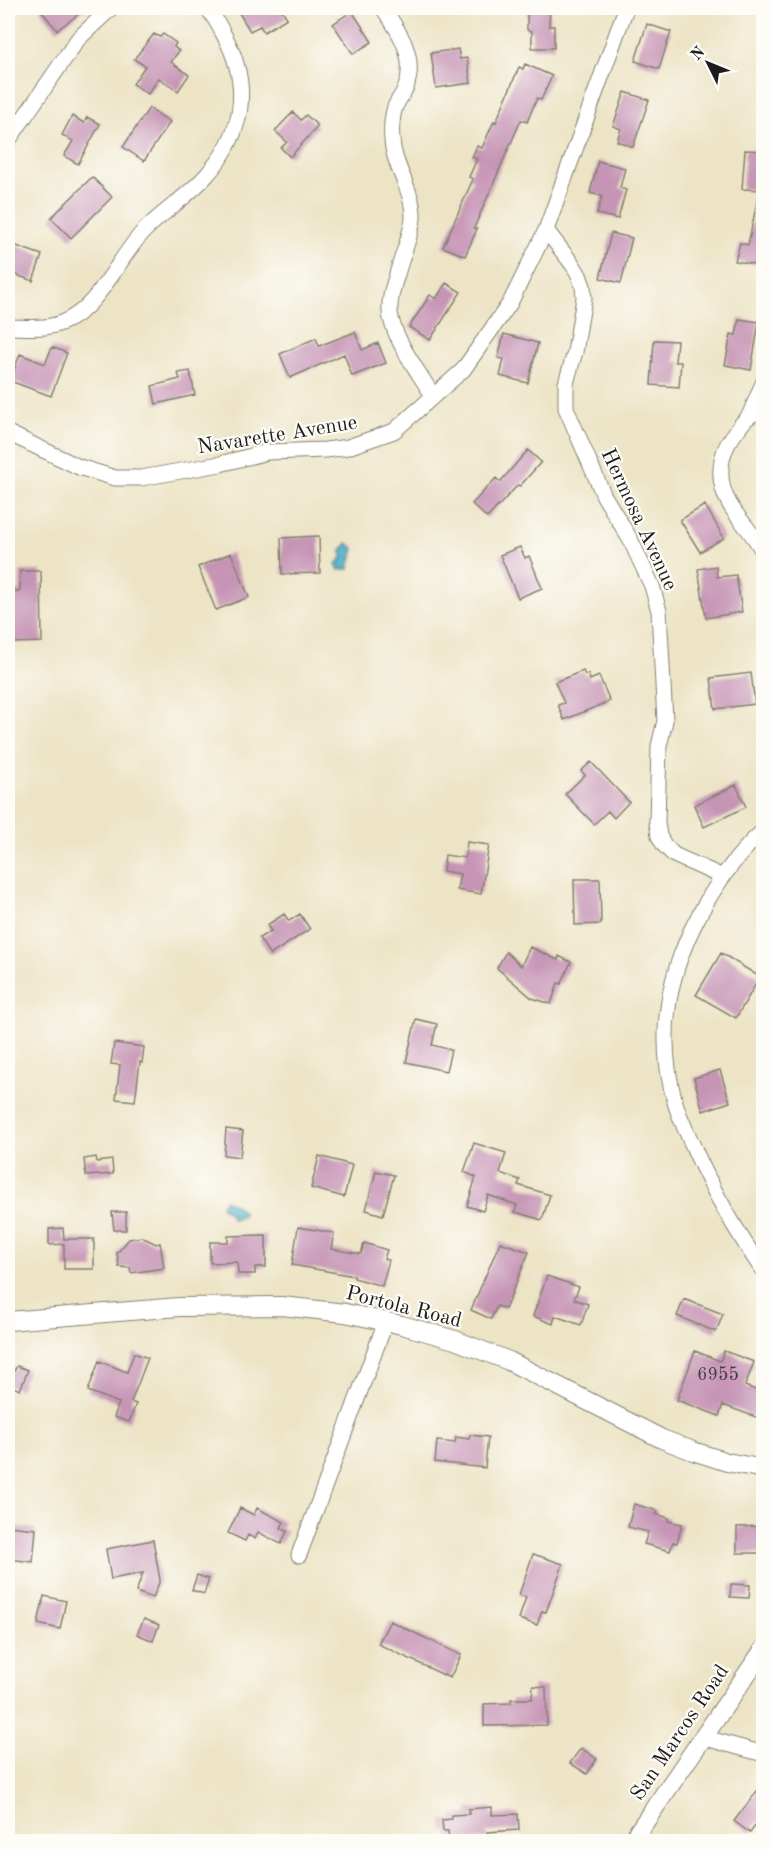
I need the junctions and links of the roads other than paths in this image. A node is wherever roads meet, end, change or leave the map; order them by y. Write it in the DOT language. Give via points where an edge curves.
graph roads {
  1 [pos="111,8"];
  2 [pos="207,8"];
  3 [pos="383,8"];
  4 [pos="626,8"];
  5 [pos="8,141"];
  6 [pos="546,230"];
  7 [pos="8,327"];
  8 [pos="764,381"];
  9 [pos="433,396"];
  10 [pos="757,412"];
  11 [pos="8,433"];
  12 [pos="764,554"];
  13 [pos="764,830"];
  14 [pos="723,877"];
  15 [pos="764,1272"];
  16 [pos="8,1321"];
  17 [pos="386,1322"];
  18 [pos="764,1469"];
  19 [pos="298,1555"];
  20 [pos="764,1649"];
  21 [pos="702,1737"];
  22 [pos="764,1754"];
  23 [pos="631,1842"];
  1 -- 5 [label="street" via="78,39"];
  2 -- 7 [label="street" via="227,40 240,79 239,116 229,145 204,178 136,240 89,306 59,324"];
  3 -- 9 [label="street" via="409,57 409,74 395,109 392,140 413,219 391,293 390,310 398,338"];
  4 -- 6 [label="street, Navarette Avenue"];
  6 -- 9 [label="street, Navarette Avenue" via="504,312 463,370"];
  6 -- 14 [label="street, Hermosa Avenue" via="573,265 583,286 575,352 566,383 566,408 604,496 652,586 659,611 665,722 659,746 659,836 674,855"];
  8 -- 10 [label="street"];
  9 -- 11 [label="street, Navarette Avenue" via="394,432 348,447 267,452 141,478 115,478 79,467"];
  10 -- 12 [label="street" via="725,446 721,473 728,502"];
  13 -- 14 [label="street"];
  14 -- 15 [label="street" via="704,905 675,971 667,1009 665,1048 676,1104 705,1172 736,1231"];
  16 -- 17 [label="street, Portola Road" via="179,1306 282,1306"];
  17 -- 18 [label="street, Portola Road" via="455,1340 509,1361 662,1439 727,1462"];
  17 -- 19 [label="street"];
  20 -- 21 [label="street, San Marcos Road"];
  21 -- 22 [label="street"];
  21 -- 23 [label="street, San Marcos Road"];
}
